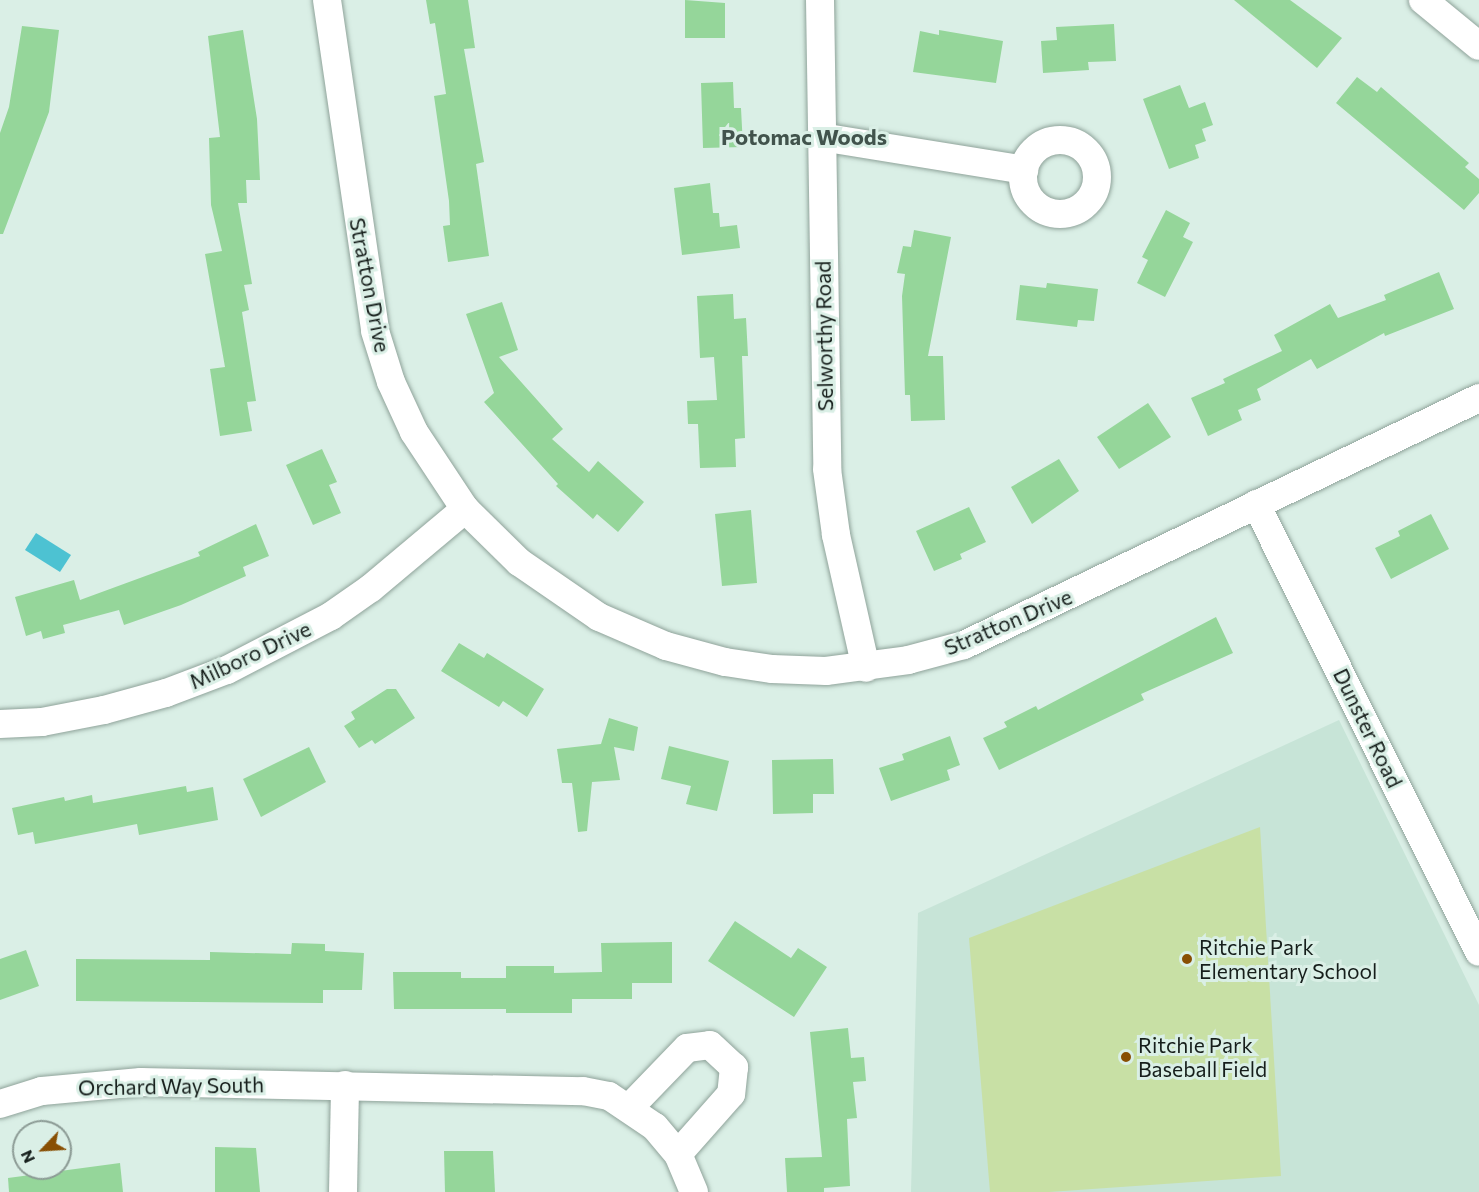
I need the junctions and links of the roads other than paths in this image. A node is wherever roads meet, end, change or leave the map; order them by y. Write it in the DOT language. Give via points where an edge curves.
graph roads {
  1 [pos="327,0"];
  2 [pos="820,0"];
  3 [pos="1423,0"];
  4 [pos="1479,46"];
  5 [pos="821,136"];
  6 [pos="1024,170"];
  7 [pos="1479,398"];
  8 [pos="1256,504"];
  9 [pos="465,509"];
  10 [pos="866,668"];
  11 [pos="0,724"];
  12 [pos="1479,952"];
  13 [pos="345,1085"];
  14 [pos="0,1104"];
  15 [pos="630,1107"];
  16 [pos="678,1154"];
  17 [pos="343,1192"];
  18 [pos="694,1192"];
  1 -- 9 [label="street, Stratton Drive" via="375,330 391,382 414,432"];
  2 -- 5 [label="street, Selworthy Road"];
  3 -- 4 [label="street"];
  5 -- 6 [label="street"];
  5 -- 10 [label="street, Selworthy Road" via="826,469 836,535"];
  7 -- 8 [label="street, Stratton Drive"];
  8 -- 10 [label="street, Stratton Drive" via="964,645"];
  8 -- 12 [label="street, Dunster Road"];
  9 -- 10 [label="street, Stratton Drive" via="541,580 632,633 725,662 772,669"];
  9 -- 11 [label="street, Milboro Drive" via="372,588 331,616 227,669 166,693 104,710 42,722"];
  13 -- 14 [label="street, Orchard Way South" via="131,1082 42,1091"];
  13 -- 15 [label="street, Orchard Way South" via="555,1089 609,1096"];
  13 -- 17 [label="street"];
  15 -- 16 [label="street, Orchard Way South"];
  15 -- 16 [label="street" via="687,1048 710,1045 734,1067 731,1094"];
  16 -- 18 [label="street, Orchard Way South"];
}
